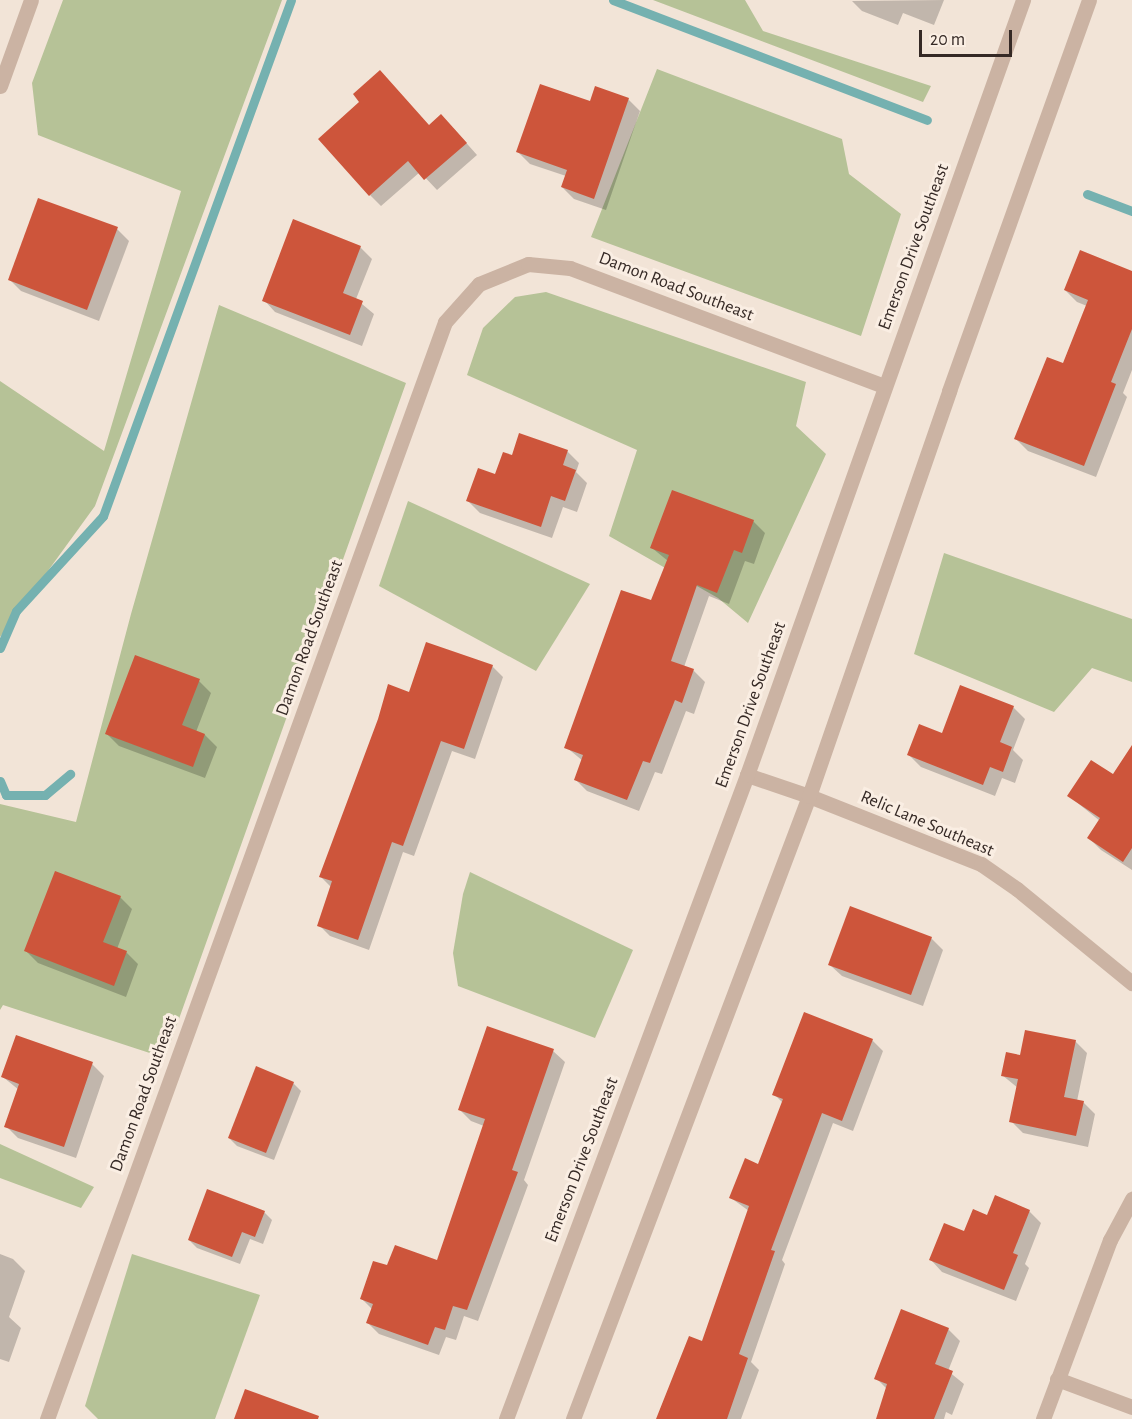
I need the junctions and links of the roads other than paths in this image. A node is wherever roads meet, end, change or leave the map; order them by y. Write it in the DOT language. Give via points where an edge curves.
graph roads {
  1 [pos="32,0"];
  2 [pos="1023,0"];
  3 [pos="1089,0"];
  4 [pos="0,86"];
  5 [pos="884,386"];
  6 [pos="747,775"];
  7 [pos="809,796"];
  8 [pos="1132,983"];
  9 [pos="1132,1199"];
  10 [pos="1057,1379"];
  11 [pos="1132,1407"];
  12 [pos="47,1419"];
  13 [pos="506,1419"];
  14 [pos="573,1419"];
  15 [pos="1043,1419"];
  1 -- 4 [label="street"];
  2 -- 5 [label="street, Emerson Drive Southeast"];
  3 -- 7 [label="street"];
  5 -- 6 [label="street, Emerson Drive Southeast"];
  5 -- 12 [label="street, Damon Road Southeast" via="570,268 528,264 479,284 445,322"];
  6 -- 7 [label="street, Relic Lane Southeast"];
  6 -- 13 [label="street, Emerson Drive Southeast"];
  7 -- 8 [label="street, Relic Lane Southeast" via="981,864 1017,888"];
  7 -- 14 [label="street"];
  9 -- 10 [label="street" via="1110,1240"];
  10 -- 11 [label="street"];
  10 -- 15 [label="street"];
}
